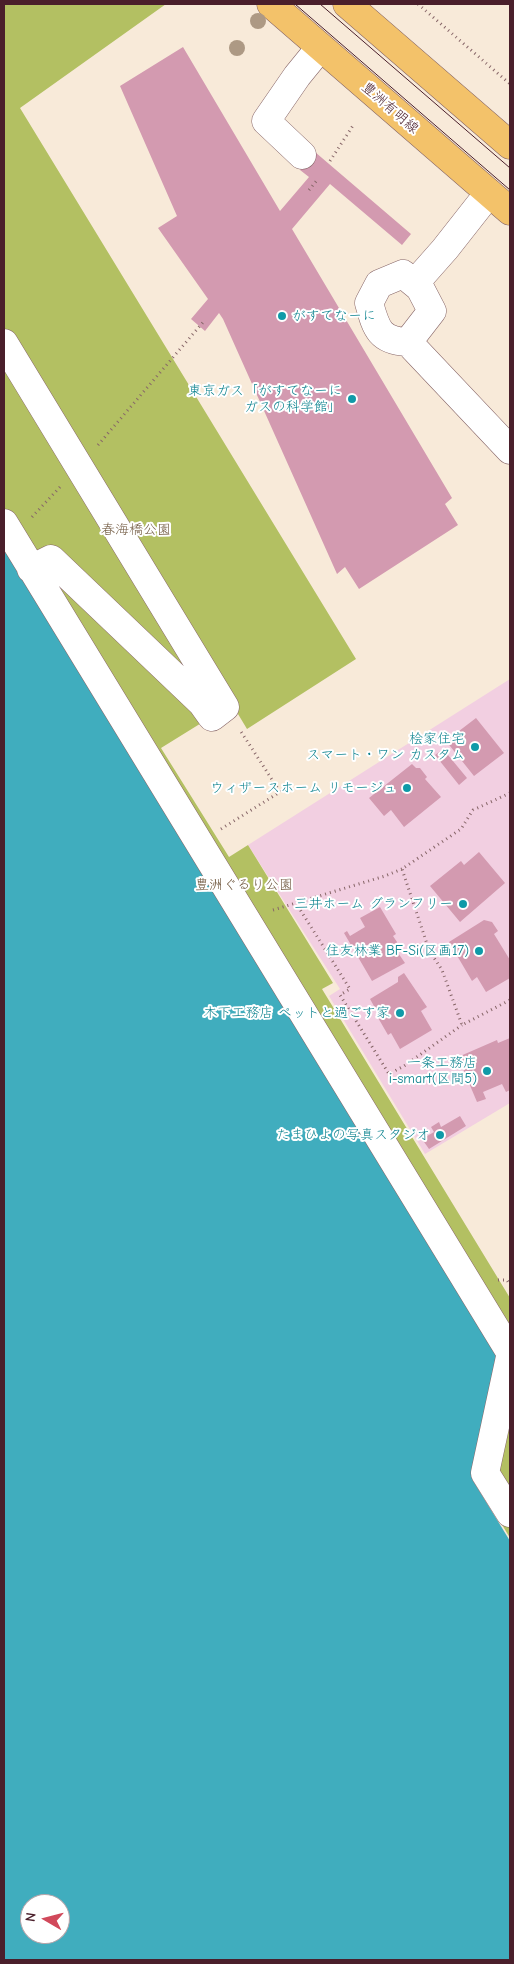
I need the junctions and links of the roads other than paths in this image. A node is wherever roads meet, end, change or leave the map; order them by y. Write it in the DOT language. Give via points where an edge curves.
graph roads {
  1 [pos="271,4"];
  2 [pos="346,4"];
  3 [pos="319,49"];
  4 [pos="510,145"];
  5 [pos="302,155"];
  6 [pos="489,193"];
  7 [pos="510,212"];
  8 [pos="415,283"];
  9 [pos="408,342"];
  10 [pos="4,343"];
  11 [pos="510,450"];
  12 [pos="8,530"];
  13 [pos="31,569"];
  14 [pos="510,1352"];
  15 [pos="510,1357"];
  16 [pos="510,1513"];
  1 -- 6 [label="main road, 豊洲有明線"];
  2 -- 4 [label="main road"];
  3 -- 5 [label="street" via="266,121"];
  6 -- 7 [label="main road, 豊洲有明線"];
  6 -- 8 [label="street"];
  8 -- 9 [label="street" via="432,311"];
  8 -- 9 [label="street" via="403,274 379,284 369,303 376,329 393,341"];
  9 -- 11 [label="street"];
  10 -- 13 [label="street" via="224,707 212,717 202,702 51,558"];
  12 -- 13 [label="street"];
  13 -- 14 [label="street"];
  15 -- 16 [label="street" via="485,1473"];
}
